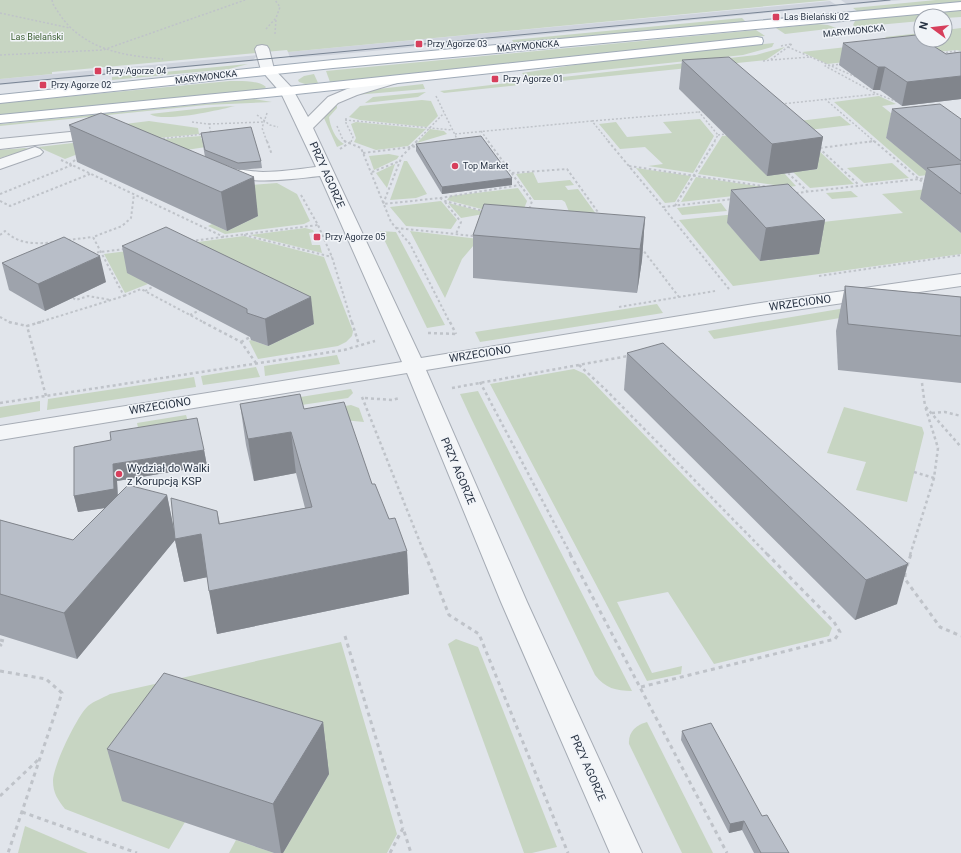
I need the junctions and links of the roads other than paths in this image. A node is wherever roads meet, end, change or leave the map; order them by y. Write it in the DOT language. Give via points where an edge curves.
graph roads {
  1 [pos="961,6"];
  2 [pos="833,19"];
  3 [pos="846,27"];
  4 [pos="768,40"];
  5 [pos="262,49"];
  6 [pos="268,70"];
  7 [pos="392,80"];
  8 [pos="287,91"];
  9 [pos="0,99"];
  10 [pos="0,119"];
  11 [pos="306,127"];
  12 [pos="149,140"];
  13 [pos="0,144"];
  14 [pos="35,152"];
  15 [pos="0,164"];
  16 [pos="210,166"];
  17 [pos="323,166"];
  18 [pos="961,280"];
  19 [pos="414,365"];
  20 [pos="0,433"];
  21 [pos="626,853"];
  1 -- 2 [label="main road, MARYMONCKA"];
  2 -- 3 [label="main road"];
  2 -- 6 [label="main road, MARYMONCKA"];
  4 -- 7 [label="main road, MARYMONCKA"];
  5 -- 6 [label="street"];
  6 -- 8 [label="street, PRZY AGORZE"];
  6 -- 9 [label="main road, MARYMONCKA"];
  7 -- 8 [label="main road, MARYMONCKA"];
  7 -- 11 [label="street" via="333,100"];
  8 -- 10 [label="main road, MARYMONCKA"];
  8 -- 11 [label="street, PRZY AGORZE"];
  11 -- 17 [label="street, PRZY AGORZE"];
  12 -- 13 [label="street" via="135,136 106,134"];
  14 -- 15 [label="street"];
  16 -- 17 [label="street" via="238,176 256,177"];
  17 -- 19 [label="street, PRZY AGORZE"];
  18 -- 19 [label="street, WRZECIONO" via="754,310"];
  19 -- 20 [label="street, WRZECIONO" via="353,375 240,403"];
  19 -- 21 [label="street, PRZY AGORZE" via="514,602"];
}
